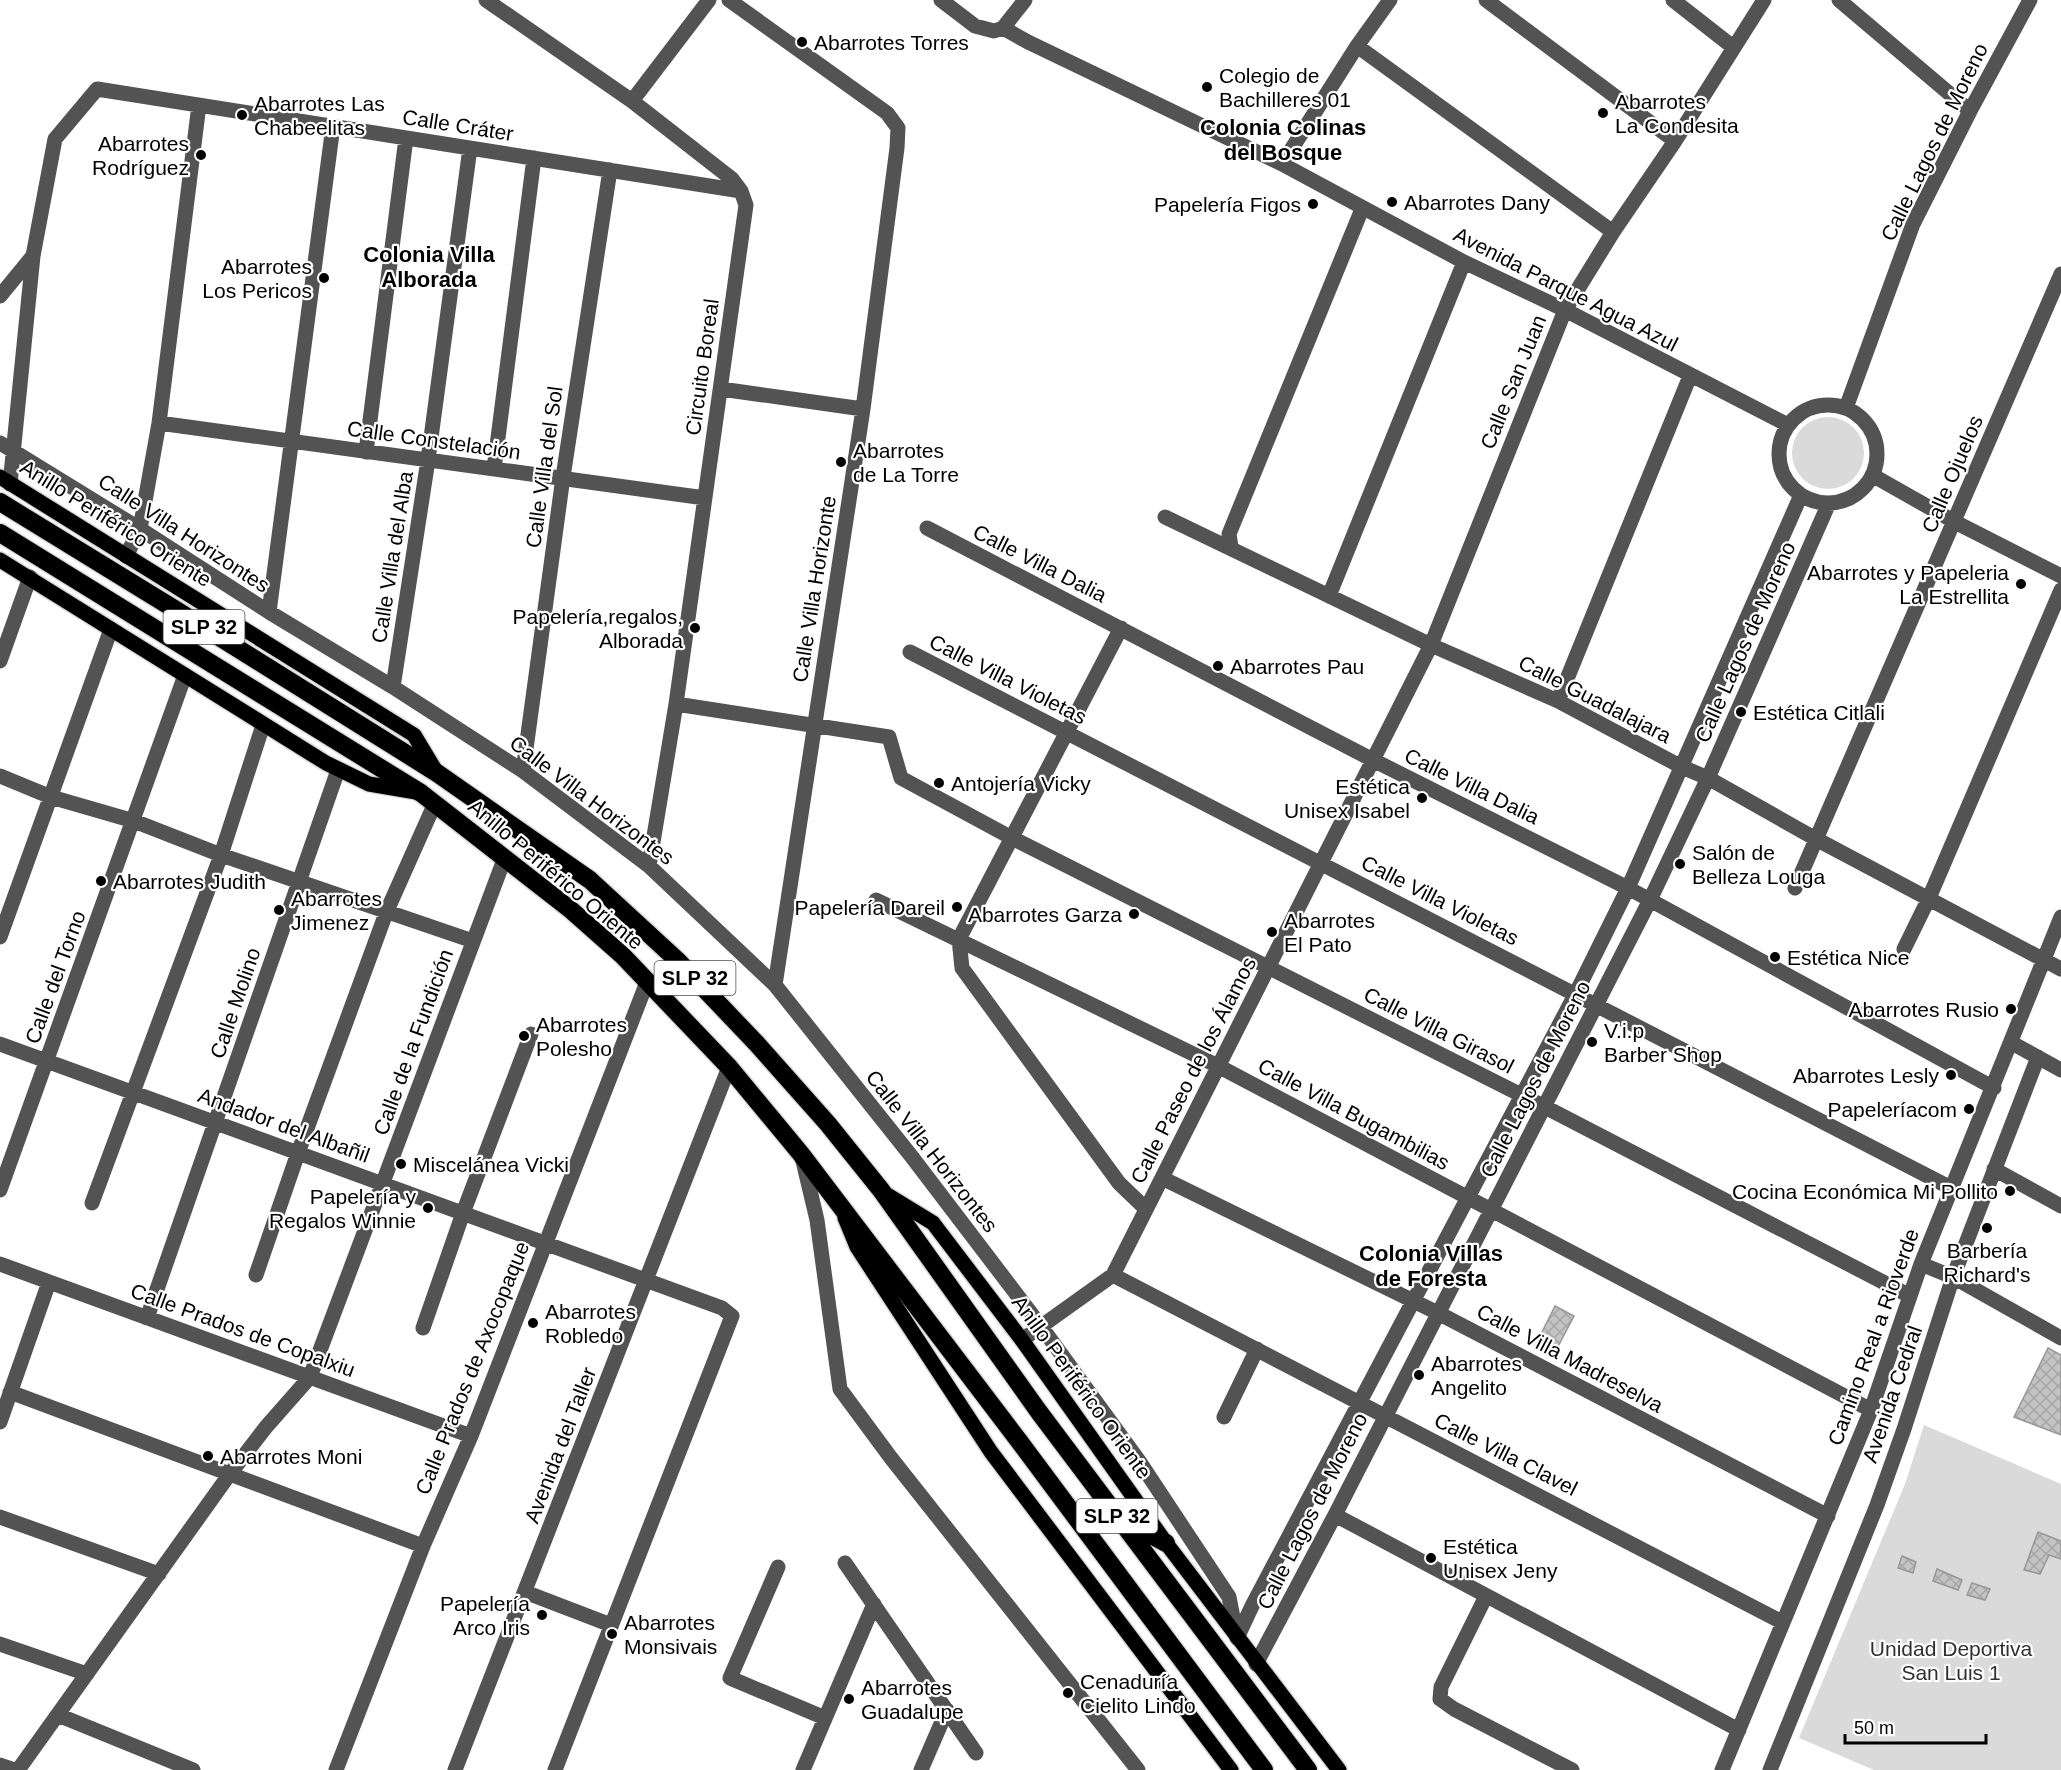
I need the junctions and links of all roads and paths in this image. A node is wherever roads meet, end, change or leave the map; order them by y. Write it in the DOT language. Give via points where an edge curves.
graph roads {
  1 [pos="486,0"];
  2 [pos="709,0"];
  3 [pos="729,0"];
  4 [pos="941,0"];
  5 [pos="1025,0"];
  6 [pos="1390,0"];
  7 [pos="1486,0"];
  8 [pos="1673,0"];
  9 [pos="1764,0"];
  10 [pos="1839,0"];
  11 [pos="2030,0"];
  12 [pos="1003,28"];
  13 [pos="1357,46"];
  14 [pos="1733,47"];
  15 [pos="632,101"];
  16 [pos="199,105"];
  17 [pos="1970,111"];
  18 [pos="333,126"];
  19 [pos="406,138"];
  20 [pos="1675,141"];
  21 [pos="470,148"];
  22 [pos="534,158"];
  23 [pos="1282,164"];
  24 [pos="610,170"];
  25 [pos="741,191"];
  26 [pos="1362,209"];
  27 [pos="1613,232"];
  28 [pos="33,256"];
  29 [pos="1464,262"];
  30 [pos="2061,274"];
  31 [pos="0,296"];
  32 [pos="1565,310"];
  33 [pos="1690,376"];
  34 [pos="721,389"];
  35 [pos="1846,408"];
  36 [pos="862,409"];
  37 [pos="159,423"];
  38 [pos="1788,425"];
  39 [pos="291,441"];
  40 [pos="6,446"];
  41 [pos="366,452"];
  42 [pos="428,460"];
  43 [pos="494,469"];
  44 [pos="1872,475"];
  45 [pos="563,477"];
  46 [pos="5,480"];
  47 [pos="1801,495"];
  48 [pos="705,498"];
  49 [pos="0,502"];
  50 [pos="1829,503"];
  51 [pos="1165,517"];
  52 [pos="1955,522"];
  53 [pos="927,528"];
  54 [pos="140,529"];
  55 [pos="0,533"];
  56 [pos="1231,547"];
  57 [pos="126,556"];
  58 [pos="0,560"];
  59 [pos="2061,576"];
  60 [pos="30,577"];
  61 [pos="2061,590"];
  62 [pos="1329,596"];
  63 [pos="269,612"];
  64 [pos="1121,628"];
  65 [pos="111,629"];
  66 [pos="1431,645"];
  67 [pos="910,652"];
  68 [pos="0,661"];
  69 [pos="185,675"];
  70 [pos="393,687"];
  71 [pos="1558,701"];
  72 [pos="676,704"];
  73 [pos="263,725"];
  74 [pos="814,726"];
  75 [pos="1067,733"];
  76 [pos="1373,760"];
  77 [pos="1682,767"];
  78 [pos="338,770"];
  79 [pos="524,771"];
  80 [pos="437,773"];
  81 [pos="0,776"];
  82 [pos="1708,778"];
  83 [pos="51,797"];
  84 [pos="428,798"];
  85 [pos="134,821"];
  86 [pos="1012,838"];
  87 [pos="1816,839"];
  88 [pos="221,855"];
  89 [pos="505,857"];
  90 [pos="1321,863"];
  91 [pos="649,866"];
  92 [pos="300,881"];
  93 [pos="1628,888"];
  94 [pos="1795,888"];
  95 [pos="1929,898"];
  96 [pos="876,900"];
  97 [pos="1650,900"];
  98 [pos="386,913"];
  99 [pos="2061,917"];
  100 [pos="0,937"];
  101 [pos="959,939"];
  102 [pos="473,941"];
  103 [pos="1904,949"];
  104 [pos="2044,959"];
  105 [pos="1268,968"];
  106 [pos="2061,969"];
  107 [pos="647,982"];
  108 [pos="775,985"];
  109 [pos="1576,993"];
  110 [pos="1598,1005"];
  111 [pos="531,1034"];
  112 [pos="2012,1043"];
  113 [pos="0,1044"];
  114 [pos="2038,1057"];
  115 [pos="47,1061"];
  116 [pos="1218,1066"];
  117 [pos="729,1067"];
  118 [pos="2061,1070"];
  119 [pos="1994,1088"];
  120 [pos="132,1092"];
  121 [pos="1521,1095"];
  122 [pos="1545,1107"];
  123 [pos="216,1123"];
  124 [pos="298,1153"];
  125 [pos="801,1154"];
  126 [pos="1994,1169"];
  127 [pos="1162,1178"];
  128 [pos="382,1184"];
  129 [pos="1951,1188"];
  130 [pos="0,1190"];
  131 [pos="880,1190"];
  132 [pos="1467,1197"];
  133 [pos="92,1203"];
  134 [pos="2061,1206"];
  135 [pos="840,1207"];
  136 [pos="1146,1209"];
  137 [pos="1491,1209"];
  138 [pos="463,1213"];
  139 [pos="544,1243"];
  140 [pos="0,1264"];
  141 [pos="1921,1264"];
  142 [pos="256,1275"];
  143 [pos="1113,1275"];
  144 [pos="1953,1277"];
  145 [pos="646,1280"];
  146 [pos="49,1282"];
  147 [pos="1910,1296"];
  148 [pos="1413,1301"];
  149 [pos="1438,1313"];
  150 [pos="147,1318"];
  151 [pos="1041,1325"];
  152 [pos="423,1328"];
  153 [pos="2061,1338"];
  154 [pos="1022,1340"];
  155 [pos="1257,1349"];
  156 [pos="310,1377"];
  157 [pos="10,1392"];
  158 [pos="1361,1402"];
  159 [pos="1871,1410"];
  160 [pos="1385,1415"];
  161 [pos="1224,1417"];
  162 [pos="0,1422"];
  163 [pos="471,1436"];
  164 [pos="229,1475"];
  165 [pos="1335,1515"];
  166 [pos="1828,1516"];
  167 [pos="0,1517"];
  168 [pos="1119,1518"];
  169 [pos="1166,1544"];
  170 [pos="423,1546"];
  171 [pos="845,1563"];
  172 [pos="778,1567"];
  173 [pos="159,1574"];
  174 [pos="525,1592"];
  175 [pos="1486,1596"];
  176 [pos="874,1604"];
  177 [pos="1782,1622"];
  178 [pos="611,1625"];
  179 [pos="1237,1638"];
  180 [pos="0,1644"];
  181 [pos="1256,1664"];
  182 [pos="87,1674"];
  183 [pos="947,1710"];
  184 [pos="58,1715"];
  185 [pos="825,1718"];
  186 [pos="1739,1730"];
  187 [pos="976,1753"];
  188 [pos="0,1765"];
  189 [pos="17,1770"];
  190 [pos="193,1770"];
  191 [pos="336,1770"];
  192 [pos="455,1770"];
  193 [pos="555,1770"];
  194 [pos="803,1770"];
  195 [pos="921,1770"];
  196 [pos="1138,1770"];
  197 [pos="1231,1770"];
  198 [pos="1264,1770"];
  199 [pos="1308,1770"];
  200 [pos="1339,1770"];
  201 [pos="1572,1770"];
  202 [pos="1722,1770"];
  203 [pos="1770,1770"];
  1 -- 15 [label="street"];
  2 -- 15 [label="street"];
  3 -- 36 [label="street, Calle Villa Horizonte" via="887,113 898,128"];
  4 -- 12 [label="street" via="975,26 994,31"];
  5 -- 12 [label="street"];
  6 -- 13 [label="street"];
  7 -- 20 [label="street"];
  8 -- 14 [label="street"];
  9 -- 14 [label="street, Calle San Juan"];
  10 -- 17 [label="street"];
  11 -- 17 [label="street, Calle Lagos de Moreno"];
  12 -- 23 [label="street, Avenida Parque Agua Azul"];
  13 -- 23 [label="street"];
  13 -- 27 [label="street"];
  14 -- 20 [label="street, Calle San Juan"];
  15 -- 25 [label="street" via="732,179"];
  16 -- 18 [label="street, Calle Cráter"];
  16 -- 28 [label="street, Calle Cráter" via="97,89 55,139"];
  16 -- 37 [label="street"];
  17 -- 35 [label="street, Calle Lagos de Moreno" via="1913,224"];
  18 -- 19 [label="street, Calle Cráter"];
  18 -- 39 [label="street"];
  19 -- 21 [label="street, Calle Cráter"];
  19 -- 41 [label="street"];
  20 -- 27 [label="street, Calle San Juan"];
  21 -- 22 [label="street, Calle Cráter"];
  21 -- 42 [label="street, Calle Villa del Alba"];
  22 -- 24 [label="street, Calle Cráter"];
  22 -- 43 [label="street"];
  23 -- 26 [label="street, Avenida Parque Agua Azul"];
  24 -- 25 [label="street, Calle Cráter"];
  24 -- 45 [label="street, Calle Villa del Sol"];
  25 -- 34 [label="street, Circuito Boreal" via="746,205"];
  26 -- 29 [label="street, Avenida Parque Agua Azul"];
  26 -- 56 [label="street" via="1229,534"];
  27 -- 32 [label="street, Calle San Juan"];
  28 -- 31 [label="street"];
  28 -- 40 [label="street"];
  29 -- 32 [label="street, Avenida Parque Agua Azul"];
  29 -- 62 [label="street"];
  30 -- 52 [label="street, Calle Ojuelos"];
  32 -- 33 [label="street, Avenida Parque Agua Azul"];
  32 -- 66 [label="street, Calle San Juan"];
  33 -- 38 [label="street, Avenida Parque Agua Azul"];
  33 -- 71 [label="street"];
  34 -- 36 [label="street"];
  34 -- 48 [label="street, Circuito Boreal"];
  35 -- 38 [label="street" via="1814,407"];
  35 -- 44 [label="street" via="1870,428 1877,460"];
  36 -- 74 [label="street, Calle Villa Horizonte"];
  37 -- 39 [label="street, Calle Constelación"];
  37 -- 54 [label="street"];
  38 -- 47 [label="street" via="1781,439 1780,462 1789,484"];
  39 -- 41 [label="street, Calle Constelación"];
  39 -- 63 [label="street"];
  40 -- 46 [label="street"];
  40 -- 54 [label="street, Calle Villa Horizontes"];
  41 -- 42 [label="street, Calle Constelación"];
  42 -- 43 [label="street, Calle Constelación"];
  42 -- 70 [label="street, Calle Villa del Alba"];
  43 -- 45 [label="street, Calle Constelación"];
  44 -- 50 [label="street" via="1854,495"];
  44 -- 52 [label="street"];
  45 -- 48 [label="street, Calle Constelación"];
  45 -- 79 [label="street, Calle Villa del Sol"];
  46 -- 57 [label="main road, Anillo Periférico Oriente"];
  47 -- 50 [label="street"];
  47 -- 77 [label="street, Calle Lagos de Moreno"];
  48 -- 72 [label="street, Circuito Boreal"];
  49 -- 80 [label="highway, Anillo Periférico Oriente / SLP 32"];
  50 -- 82 [label="street, Calle Lagos de Moreno"];
  51 -- 56 [label="street, Calle Guadalajara"];
  52 -- 59 [label="street"];
  52 -- 87 [label="street, Calle Ojuelos"];
  53 -- 64 [label="street, Calle Villa Dalia"];
  54 -- 57 [label="street"];
  54 -- 63 [label="street, Calle Villa Horizontes"];
  55 -- 84 [label="highway, Anillo Periférico Oriente / SLP 32"];
  56 -- 62 [label="street, Calle Guadalajara"];
  57 -- 80 [label="main road, Anillo Periférico Oriente" via="414,735"];
  58 -- 60 [label="main road, Anillo Periférico Oriente"];
  60 -- 65 [label="main road, Anillo Periférico Oriente"];
  60 -- 68 [label="street"];
  61 -- 95 [label="street"];
  62 -- 66 [label="street, Calle Guadalajara"];
  63 -- 70 [label="street, Calle Villa Horizontes"];
  64 -- 75 [label="street"];
  64 -- 76 [label="street, Calle Villa Dalia"];
  65 -- 69 [label="main road, Anillo Periférico Oriente"];
  65 -- 83 [label="street"];
  66 -- 71 [label="street, Calle Guadalajara"];
  66 -- 76 [label="street, Calle Paseo de los Álamos"];
  67 -- 75 [label="street, Calle Villa Violetas"];
  69 -- 73 [label="main road, Anillo Periférico Oriente"];
  69 -- 85 [label="street, Calle del Torno"];
  70 -- 79 [label="street, Calle Villa Horizontes"];
  71 -- 77 [label="street, Calle Guadalajara"];
  72 -- 74 [label="street"];
  72 -- 91 [label="street, Circuito Boreal"];
  73 -- 78 [label="main road, Anillo Periférico Oriente"];
  73 -- 88 [label="street"];
  74 -- 86 [label="street, Calle Villa Girasol" via="889,737 902,778"];
  74 -- 108 [label="street, Calle Villa Horizonte"];
  75 -- 86 [label="street"];
  75 -- 90 [label="street, Calle Villa Violetas"];
  76 -- 90 [label="street, Calle Paseo de los Álamos"];
  76 -- 93 [label="street, Calle Villa Dalia"];
  77 -- 82 [label="street, Calle Guadalajara"];
  77 -- 93 [label="street, Calle Lagos de Moreno"];
  78 -- 84 [label="main road, Anillo Periférico Oriente" via="369,784"];
  78 -- 92 [label="street, Calle Molino"];
  79 -- 91 [label="street, Calle Villa Horizontes"];
  80 -- 131 [label="highway, Anillo Periférico Oriente / SLP 32" via="590,880 677,960 828,1124"];
  81 -- 83 [label="street"];
  82 -- 87 [label="street, Calle Guadalajara"];
  82 -- 97 [label="street, Calle Lagos de Moreno"];
  83 -- 85 [label="street"];
  83 -- 100 [label="street"];
  84 -- 89 [label="highway, Anillo Periférico Oriente / SLP 32"];
  84 -- 98 [label="street"];
  85 -- 88 [label="street"];
  85 -- 115 [label="street, Calle del Torno"];
  86 -- 101 [label="street"];
  86 -- 105 [label="street, Calle Villa Girasol"];
  87 -- 94 [label="street, Calle Ojuelos"];
  87 -- 95 [label="street, Calle Guadalajara"];
  88 -- 92 [label="street"];
  88 -- 120 [label="street"];
  89 -- 102 [label="street, Calle de la Fundición"];
  89 -- 107 [label="highway, Anillo Periférico Oriente / SLP 32" via="623,956"];
  90 -- 105 [label="street, Calle Paseo de los Álamos"];
  90 -- 109 [label="street, Calle Villa Violetas"];
  91 -- 108 [label="street, Calle Villa Horizontes"];
  92 -- 98 [label="street"];
  92 -- 123 [label="street, Calle Molino"];
  93 -- 97 [label="street, Calle Villa Dalia"];
  93 -- 109 [label="street, Calle Lagos de Moreno"];
  95 -- 103 [label="street"];
  95 -- 104 [label="street, Calle Guadalajara"];
  96 -- 101 [label="street, Calle Villa Bugambilias"];
  97 -- 110 [label="street, Calle Lagos de Moreno"];
  97 -- 119 [label="street, Calle Villa Dalia"];
  98 -- 102 [label="street"];
  98 -- 124 [label="street"];
  99 -- 104 [label="street, Camino Real a Rioverde"];
  101 -- 116 [label="street, Calle Villa Bugambilias"];
  101 -- 136 [label="street" via="962,968 1119,1183"];
  102 -- 128 [label="street, Calle de la Fundición"];
  104 -- 106 [label="street, Calle Guadalajara"];
  104 -- 112 [label="street, Camino Real a Rioverde"];
  105 -- 116 [label="street, Calle Paseo de los Álamos"];
  105 -- 121 [label="street, Calle Villa Girasol"];
  107 -- 117 [label="highway, Anillo Periférico Oriente / SLP 32"];
  107 -- 139 [label="street, Calle Prados de Axocopaque"];
  108 -- 151 [label="street, Calle Villa Horizontes"];
  109 -- 110 [label="street, Calle Villa Violetas"];
  109 -- 121 [label="street, Calle Lagos de Moreno"];
  110 -- 122 [label="street, Calle Lagos de Moreno"];
  110 -- 129 [label="street, Calle Villa Violetas"];
  111 -- 138 [label="street"];
  112 -- 114 [label="street"];
  112 -- 119 [label="street, Camino Real a Rioverde"];
  113 -- 115 [label="street, Andador del Albañil"];
  114 -- 118 [label="street"];
  114 -- 126 [label="street, Avenida Cedral"];
  115 -- 120 [label="street, Andador del Albañil"];
  115 -- 130 [label="street, Calle del Torno"];
  116 -- 127 [label="street, Calle Paseo de los Álamos"];
  116 -- 132 [label="street, Calle Villa Bugambilias"];
  117 -- 125 [label="highway, Anillo Periférico Oriente / SLP 32"];
  117 -- 145 [label="street, Avenida del Taller"];
  119 -- 129 [label="street, Camino Real a Rioverde"];
  120 -- 123 [label="street, Andador del Albañil"];
  120 -- 133 [label="street"];
  121 -- 122 [label="street, Calle Villa Girasol"];
  121 -- 132 [label="street, Calle Lagos de Moreno"];
  122 -- 137 [label="street, Calle Lagos de Moreno"];
  122 -- 147 [label="street, Calle Villa Girasol"];
  123 -- 124 [label="street, Andador del Albañil"];
  123 -- 150 [label="street, Calle Molino"];
  124 -- 128 [label="street, Andador del Albañil"];
  124 -- 142 [label="street"];
  125 -- 135 [label="highway, Anillo Periférico Oriente / SLP 32"];
  125 -- 196 [label="street, Anillo Periférico Oriente" via="817,1220 840,1389"];
  126 -- 134 [label="street"];
  126 -- 144 [label="street, Avenida Cedral"];
  127 -- 136 [label="street, Calle Paseo de los Álamos"];
  127 -- 148 [label="street, Calle Villa Madreselva"];
  128 -- 138 [label="street, Andador del Albañil"];
  128 -- 156 [label="street, Calle de la Fundición"];
  129 -- 141 [label="street, Camino Real a Rioverde"];
  131 -- 154 [label="main road, Anillo Periférico Oriente" via="933,1223"];
  131 -- 168 [label="highway, Anillo Periférico Oriente / SLP 32"];
  132 -- 137 [label="street, Calle Villa Bugambilias"];
  132 -- 148 [label="street, Calle Lagos de Moreno"];
  135 -- 197 [label="main road, Anillo Periférico Oriente" via="857,1247 991,1452"];
  135 -- 198 [label="highway, Anillo Periférico Oriente / SLP 32"];
  136 -- 143 [label="street, Calle Paseo de los Álamos"];
  137 -- 149 [label="street, Calle Lagos de Moreno"];
  137 -- 159 [label="street, Calle Villa Bugambilias"];
  138 -- 139 [label="street, Andador del Albañil"];
  138 -- 152 [label="street"];
  139 -- 145 [label="street, Andador del Albañil"];
  139 -- 163 [label="street, Calle Prados de Axocopaque"];
  140 -- 146 [label="street, Calle Prados de Copalxiu"];
  141 -- 144 [label="street"];
  141 -- 147 [label="street, Camino Real a Rioverde"];
  143 -- 151 [label="street, Calle Paseo de los Álamos"];
  143 -- 155 [label="street, Calle Villa Clavel"];
  144 -- 153 [label="street"];
  144 -- 203 [label="street, Avenida Cedral" via="1904,1430"];
  145 -- 174 [label="street, Avenida del Taller"];
  145 -- 178 [label="street, Andador del Albañil" via="722,1308 732,1316"];
  146 -- 150 [label="street, Calle Prados de Copalxiu"];
  146 -- 157 [label="street"];
  147 -- 159 [label="street, Camino Real a Rioverde"];
  148 -- 149 [label="street, Calle Villa Madreselva"];
  148 -- 158 [label="street, Calle Lagos de Moreno"];
  149 -- 160 [label="street, Calle Lagos de Moreno"];
  149 -- 166 [label="street, Calle Villa Madreselva"];
  150 -- 156 [label="street, Calle Prados de Copalxiu"];
  151 -- 154 [label="street, Calle Paseo de los Álamos"];
  151 -- 179 [label="street, Calle Villa Horizontes" via="1139,1461 1229,1597"];
  154 -- 169 [label="main road, Anillo Periférico Oriente"];
  155 -- 158 [label="street, Calle Villa Clavel"];
  155 -- 161 [label="street"];
  156 -- 163 [label="street, Calle Prados de Copalxiu"];
  156 -- 164 [label="street"];
  157 -- 162 [label="street"];
  157 -- 164 [label="street"];
  158 -- 160 [label="street, Calle Villa Clavel"];
  158 -- 179 [label="street, Calle Lagos de Moreno"];
  159 -- 166 [label="street, Camino Real a Rioverde"];
  160 -- 165 [label="street, Calle Lagos de Moreno"];
  160 -- 177 [label="street, Calle Villa Clavel"];
  163 -- 170 [label="street, Calle Prados de Axocopaque"];
  164 -- 170 [label="street"];
  164 -- 173 [label="street"];
  165 -- 175 [label="street"];
  165 -- 181 [label="street, Calle Lagos de Moreno"];
  166 -- 177 [label="street, Camino Real a Rioverde"];
  167 -- 173 [label="street"];
  168 -- 169 [label="highway"];
  168 -- 199 [label="highway, Anillo Periférico Oriente / SLP 32"];
  169 -- 179 [label="main road, Anillo Periférico Oriente"];
  170 -- 191 [label="street, Calle Prados de Axocopaque"];
  171 -- 176 [label="street"];
  172 -- 185 [label="street" via="730,1678"];
  173 -- 182 [label="street"];
  174 -- 178 [label="street"];
  174 -- 192 [label="street, Avenida del Taller"];
  175 -- 186 [label="street"];
  175 -- 201 [label="street" via="1441,1687 1440,1699"];
  176 -- 183 [label="street"];
  176 -- 185 [label="street"];
  177 -- 186 [label="street, Camino Real a Rioverde"];
  178 -- 193 [label="street"];
  179 -- 181 [label="main road, Anillo Periférico Oriente"];
  180 -- 182 [label="street"];
  181 -- 200 [label="main road, Anillo Periférico Oriente"];
  182 -- 184 [label="street"];
  183 -- 187 [label="street"];
  183 -- 195 [label="street"];
  184 -- 189 [label="street"];
  184 -- 190 [label="street"];
  185 -- 194 [label="street"];
  186 -- 202 [label="street, Camino Real a Rioverde"];
  188 -- 189 [label="street"];
}
